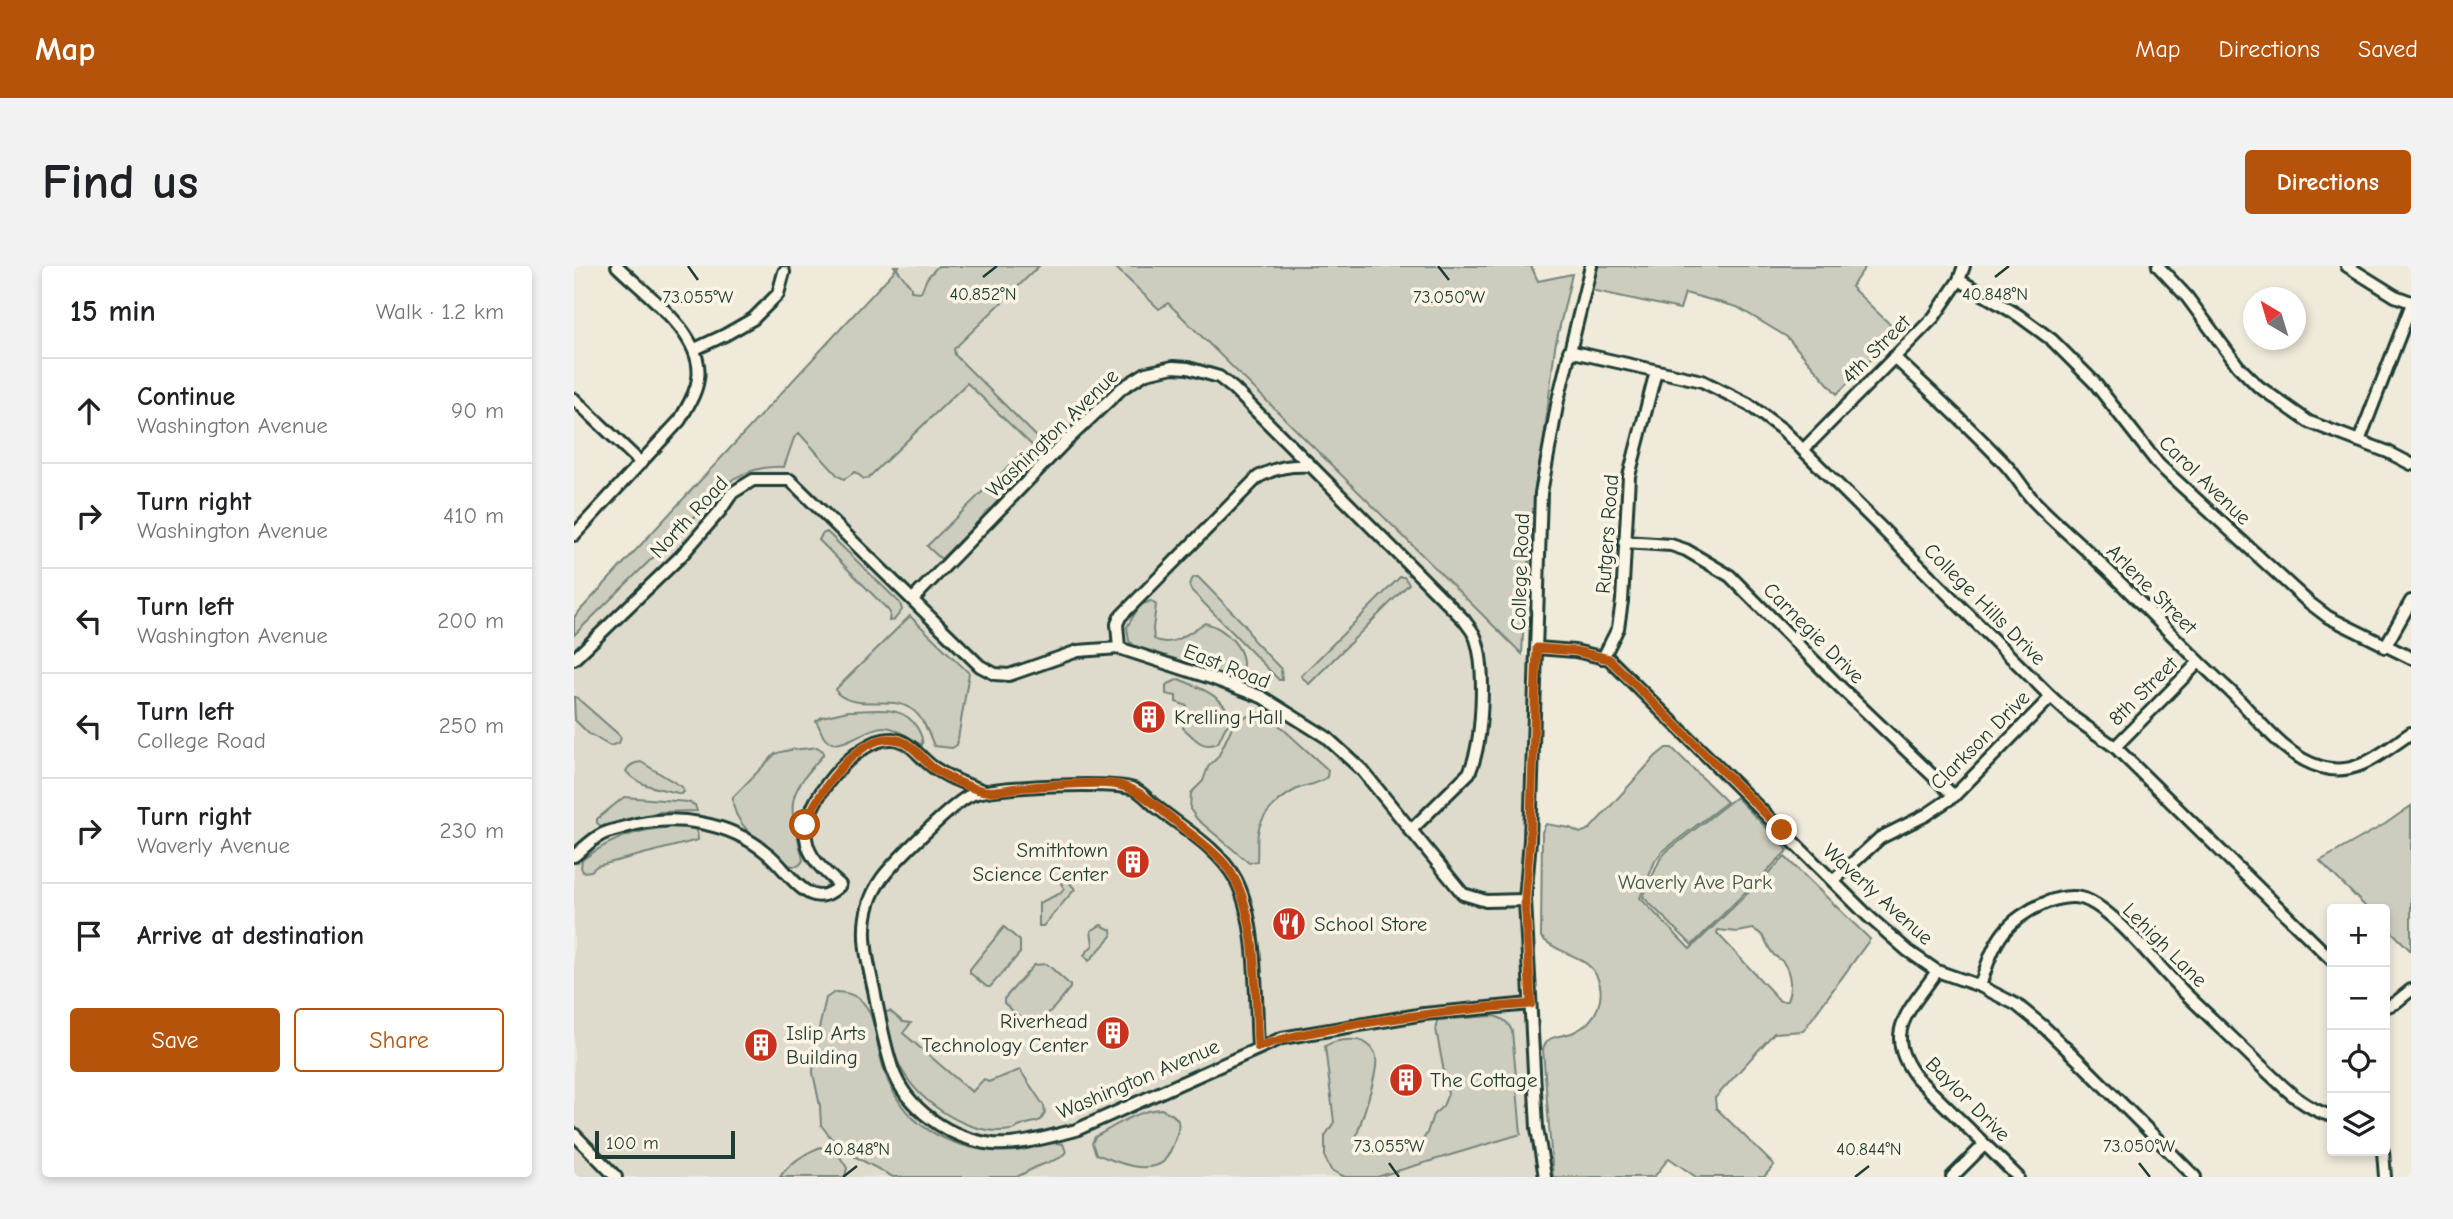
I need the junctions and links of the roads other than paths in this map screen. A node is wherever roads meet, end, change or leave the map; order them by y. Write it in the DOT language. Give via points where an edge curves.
graph roads {
  1 [pos="617,266"];
  2 [pos="1591,266"];
  3 [pos="1964,266"];
  4 [pos="2158,266"];
  5 [pos="2347,266"];
  6 [pos="784,272"];
  7 [pos="1959,280"];
  8 [pos="2411,304"];
  9 [pos="695,349"];
  10 [pos="1569,351"];
  11 [pos="1894,357"];
  12 [pos="1656,371"];
  13 [pos="574,399"];
  14 [pos="2360,441"];
  15 [pos="1803,450"];
  16 [pos="641,464"];
  17 [pos="2411,464"];
  18 [pos="1311,466"];
  19 [pos="574,535"];
  20 [pos="1624,542"];
  21 [pos="913,599"];
  22 [pos="2411,600"];
  23 [pos="2385,647"];
  24 [pos="1119,648"];
  25 [pos="1537,648"];
  26 [pos="1603,658"];
  27 [pos="2411,658"];
  28 [pos="574,659"];
  29 [pos="2198,663"];
  30 [pos="2051,697"];
  31 [pos="2411,733"];
  32 [pos="2115,747"];
  33 [pos="985,792"];
  34 [pos="1954,796"];
  35 [pos="1410,831"];
  36 [pos="574,856"];
  37 [pos="1833,881"];
  38 [pos="1525,900"];
  39 [pos="2327,955"];
  40 [pos="1937,971"];
  41 [pos="1980,985"];
  42 [pos="2411,990"];
  43 [pos="1531,1004"];
  44 [pos="2390,1005"];
  45 [pos="1258,1047"];
  46 [pos="2327,1114"];
  47 [pos="574,1134"];
  48 [pos="1984,1145"];
  49 [pos="2383,1156"];
  50 [pos="616,1177"];
  51 [pos="1545,1177"];
  52 [pos="1952,1177"];
  53 [pos="2018,1177"];
  54 [pos="2195,1177"];
  55 [pos="2385,1177"];
  1 -- 9 [label="street" via="677,324"];
  2 -- 10 [label="street, College Road"];
  3 -- 7 [label="street, 4th Street"];
  4 -- 14 [label="street" via="2258,386 2309,422"];
  5 -- 8 [label="street"];
  6 -- 9 [label="street" via="778,294 753,319"];
  7 -- 11 [label="street, 4th Street" via="1934,317"];
  7 -- 23 [label="street, Carol Avenue" via="2052,340 2094,383 2159,465 2307,601"];
  8 -- 14 [label="street"];
  9 -- 16 [label="street" via="698,378 688,407"];
  10 -- 12 [label="street, College Hills Drive"];
  10 -- 25 [label="street, College Road" via="1541,493"];
  11 -- 15 [label="street, 4th Street"];
  11 -- 29 [label="street, Arlene Street" via="2003,461 2034,501"];
  12 -- 15 [label="street, College Hills Drive" via="1702,381 1748,404"];
  12 -- 20 [label="street, Rutgers Road" via="1629,476"];
  13 -- 16 [label="street"];
  14 -- 17 [label="street"];
  15 -- 30 [label="street, College Hills Drive"];
  16 -- 19 [label="street"];
  18 -- 21 [label="street, Washington Avenue" via="1219,377 1188,368 1146,373 1122,388 1065,442"];
  18 -- 24 [label="street" via="1290,465 1258,477 1120,617"];
  18 -- 35 [label="street, Washington Avenue" via="1464,620 1476,638 1481,735 1475,762"];
  20 -- 26 [label="street, Rutgers Road" via="1618,628"];
  20 -- 34 [label="street, Carnegie Drive" via="1671,545 1730,576"];
  21 -- 24 [label="street, East Road" via="974,661 995,674 1021,673 1078,651"];
  21 -- 28 [label="street, North Road" via="790,480 753,480 732,493 674,563"];
  22 -- 23 [label="street"];
  23 -- 27 [label="street, Carol Avenue"];
  24 -- 35 [label="street, East Road" via="1262,697 1326,737 1354,762"];
  25 -- 26 [label="street, Waverly Avenue"];
  25 -- 38 [label="street, College Road"];
  26 -- 37 [label="street, Waverly Avenue"];
  29 -- 31 [label="street, Arlene Street" via="2281,742 2320,767 2352,769"];
  29 -- 32 [label="street, 8th Street"];
  30 -- 32 [label="street, College Hills Drive"];
  30 -- 34 [label="street, Clarkson Drive"];
  32 -- 39 [label="street, College Hills Drive"];
  33 -- 36 [label="street, Washington Avenue" via="933,768 896,739 868,745 846,762 811,809 805,825 813,858 840,885 818,896 752,841 713,824 676,820 637,824 601,835"];
  33 -- 45 [label="street, Washington Avenue" via="1126,786 1138,790 1220,859 1247,907"];
  33 -- 45 [label="street, Washington Avenue" via="967,797 947,812 883,877 872,895 863,928 892,1069 915,1105 949,1131 967,1138 994,1144 1041,1138 1083,1128"];
  34 -- 37 [label="street, Clarkson Drive" via="1880,838"];
  35 -- 38 [label="street, East Road" via="1463,894 1486,901"];
  37 -- 40 [label="street, Waverly Avenue" via="1908,951"];
  38 -- 43 [label="street, College Road"];
  40 -- 41 [label="street, Waverly Avenue"];
  40 -- 48 [label="street, Baylor Drive" via="1899,1029 1899,1048 1917,1079"];
  41 -- 46 [label="street, Lehigh Lane" via="2004,931 2025,913 2067,897 2088,900 2109,915 2284,1088 2303,1104"];
  41 -- 54 [label="street, Waverly Avenue" via="2017,1005 2044,1027"];
  42 -- 44 [label="street"];
  43 -- 45 [label="street, Washington Avenue" via="1424,1014 1292,1036"];
  43 -- 51 [label="street, College Road" via="1537,1128"];
  47 -- 50 [label="street"];
  48 -- 52 [label="street"];
  48 -- 53 [label="street, Baylor Drive"];
  49 -- 55 [label="street"];
}
